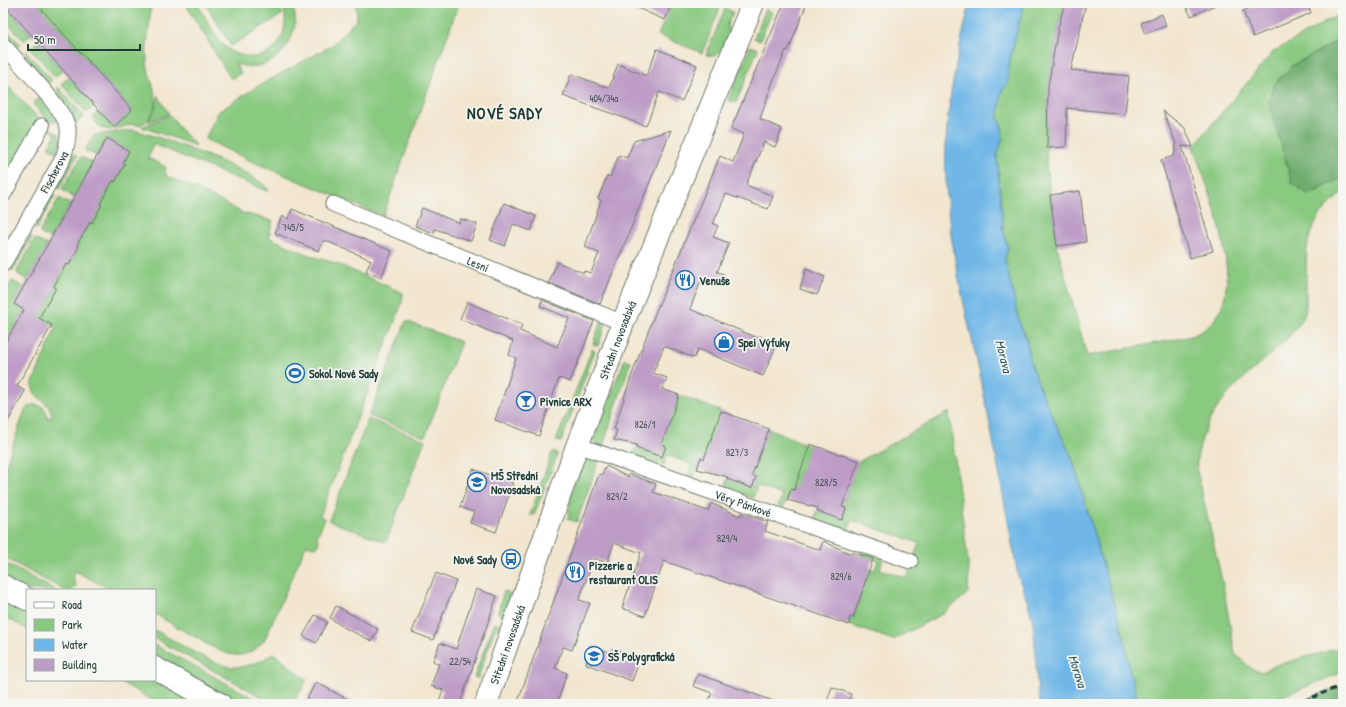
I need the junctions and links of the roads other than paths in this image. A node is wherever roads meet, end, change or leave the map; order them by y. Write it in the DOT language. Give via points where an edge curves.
graph roads {
  1 [pos="753,3"];
  2 [pos="3,45"];
  3 [pos="42,126"];
  4 [pos="3,195"];
  5 [pos="333,204"];
  6 [pos="3,264"];
  7 [pos="623,323"];
  8 [pos="577,445"];
  9 [pos="910,561"];
  10 [pos="3,586"];
  11 [pos="26,598"];
  12 [pos="156,669"];
  13 [pos="220,704"];
  14 [pos="486,704"];
  1 -- 7 [label="main road, Střední novosadská"];
  2 -- 6 [label="street, Fischerova" via="56,104 68,128 67,147 63,158"];
  3 -- 4 [label="street"];
  5 -- 7 [label="street, Lesní"];
  7 -- 8 [label="main road, Střední novosadská"];
  8 -- 9 [label="street, Věry Pánkové"];
  8 -- 14 [label="main road, Střední novosadská"];
  10 -- 11 [label="main road"];
  12 -- 13 [label="main road"];
}
